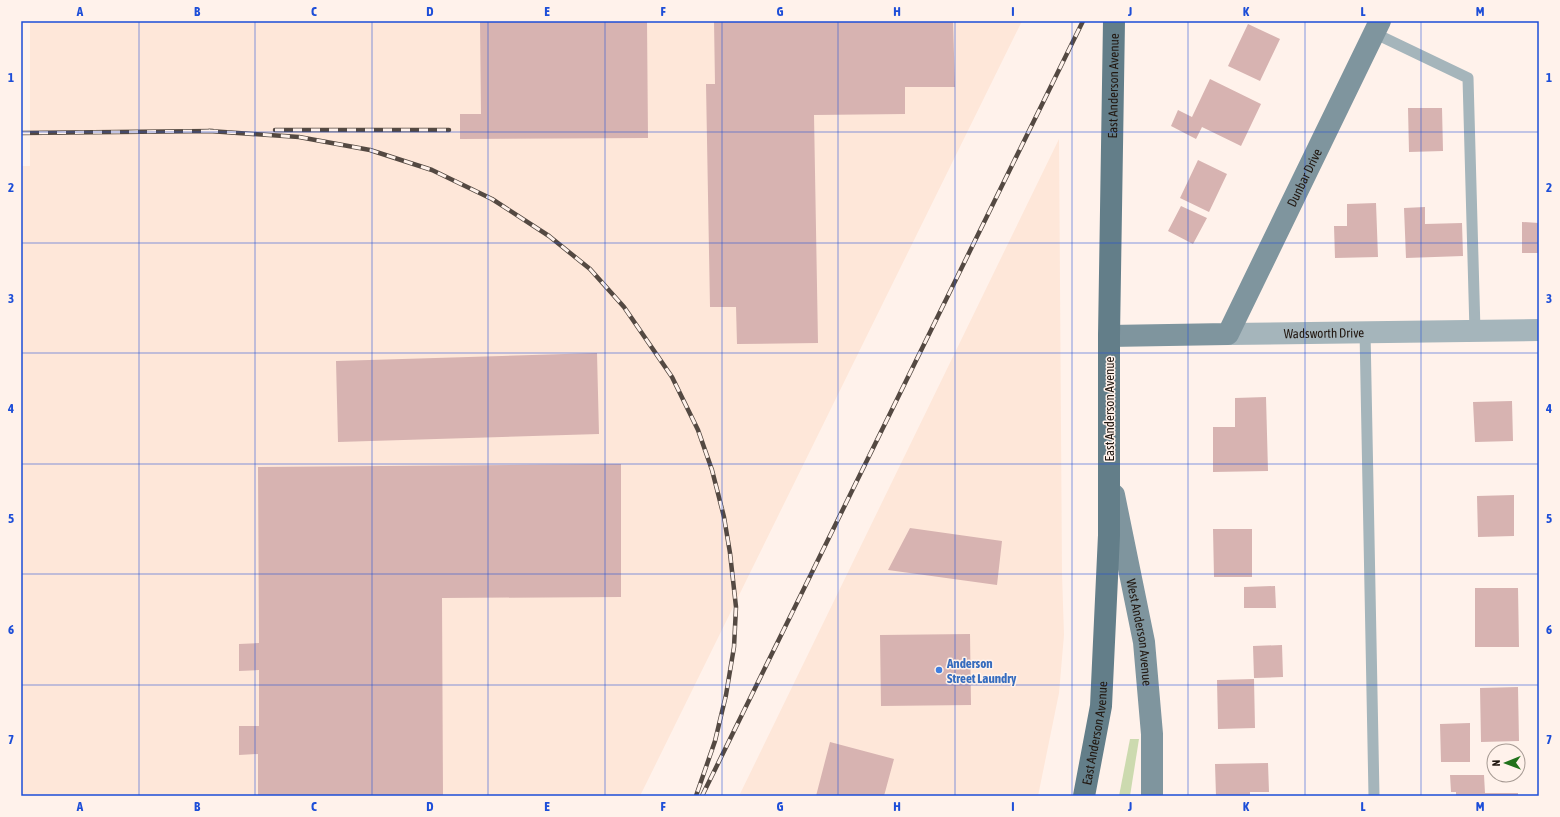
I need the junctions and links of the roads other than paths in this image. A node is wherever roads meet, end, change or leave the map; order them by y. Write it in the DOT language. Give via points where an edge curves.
graph roads {
  1 [pos="1114,21"];
  2 [pos="1377,27"];
  3 [pos="1475,330"];
  4 [pos="1539,330"];
  5 [pos="1365,331"];
  6 [pos="1228,334"];
  7 [pos="1109,336"];
  8 [pos="1109,470"];
  9 [pos="1084,796"];
  10 [pos="1152,796"];
  11 [pos="1374,796"];
  1 -- 7 [label="main road, East Anderson Avenue"];
  2 -- 3 [label="lane" via="1468,78"];
  2 -- 6 [label="street, Dunbar Drive"];
  3 -- 4 [label="street, Wadsworth Drive"];
  3 -- 5 [label="street, Wadsworth Drive"];
  5 -- 6 [label="street, Wadsworth Drive"];
  5 -- 11 [label="lane"];
  6 -- 7 [label="street, Wadsworth Drive"];
  7 -- 8 [label="main road, East Anderson Avenue"];
  8 -- 9 [label="main road, East Anderson Avenue" via="1110,516 1101,706"];
  8 -- 10 [label="street, West Anderson Avenue" via="1144,642 1152,734"];
}
